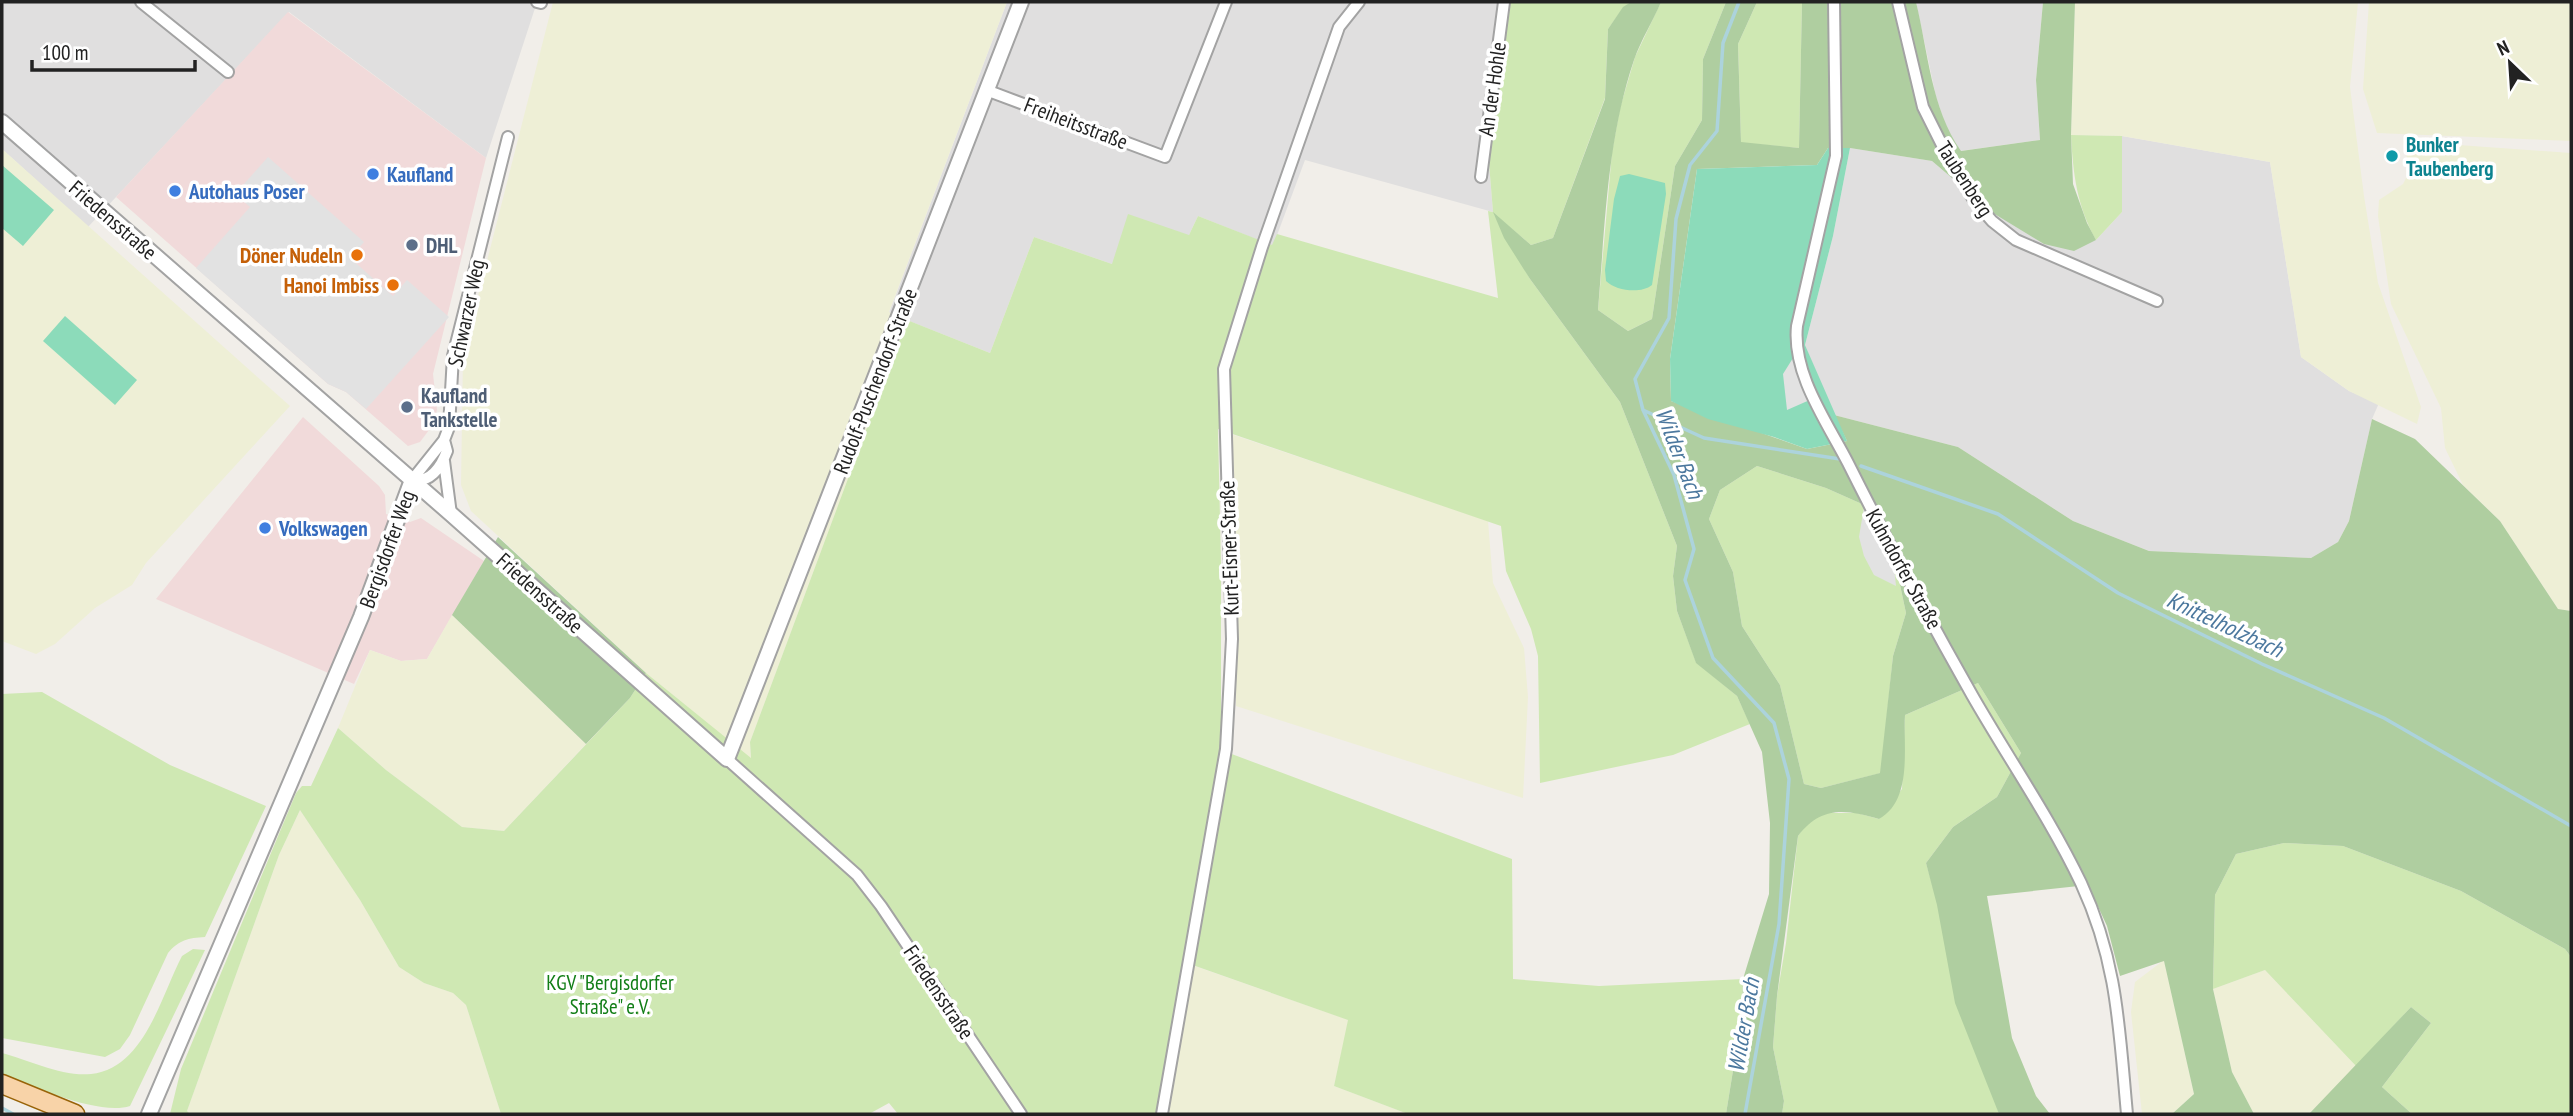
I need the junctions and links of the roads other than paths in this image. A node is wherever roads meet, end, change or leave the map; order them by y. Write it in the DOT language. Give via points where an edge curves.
graph roads {
  1 [pos="141,2"];
  2 [pos="1021,2"];
  3 [pos="1227,2"];
  4 [pos="1359,2"];
  5 [pos="1504,2"];
  6 [pos="1834,2"];
  7 [pos="1898,2"];
  8 [pos="228,72"];
  9 [pos="986,90"];
  10 [pos="2,122"];
  11 [pos="508,137"];
  12 [pos="1480,177"];
  13 [pos="2157,301"];
  14 [pos="444,440"];
  15 [pos="444,460"];
  16 [pos="412,480"];
  17 [pos="452,514"];
  18 [pos="727,759"];
  19 [pos="2,1084"];
  20 [pos="152,1112"];
  21 [pos="75,1114"];
  22 [pos="1021,1114"];
  23 [pos="1162,1114"];
  24 [pos="2127,1114"];
  1 -- 8 [label="street"];
  2 -- 9 [label="street, Rudolf-Puschendorf-Straße"];
  3 -- 9 [label="street, Freiheitsstraße" via="1165,157"];
  4 -- 23 [label="street, Kurt-Eisner-Straße" via="1339,27 1224,369 1232,639 1226,749"];
  5 -- 12 [label="street, An der Hohle"];
  6 -- 24 [label="street, Kuhndorfer Straße" via="1836,156 1797,326 1797,354 1877,520 2081,883 2114,980"];
  7 -- 13 [label="street, Taubenberg" via="1923,107 1949,159 1992,221 2016,240"];
  9 -- 18 [label="street, Rudolf-Puschendorf-Straße"];
  10 -- 16 [label="street, Friedensstraße"];
  11 -- 14 [label="street, Schwarzer Weg" via="453,356 450,417"];
  14 -- 15 [label="street"];
  14 -- 16 [label="street, Schwarzer Weg"];
  15 -- 16 [label="street" via="426,479"];
  15 -- 17 [label="street"];
  16 -- 17 [label="street, Friedensstraße"];
  16 -- 20 [label="street, Bergisdorfer Weg" via="361,617"];
  17 -- 18 [label="street, Friedensstraße"];
  18 -- 22 [label="street, Friedensstraße" via="856,875"];
  19 -- 21 [label="main road"];
}
